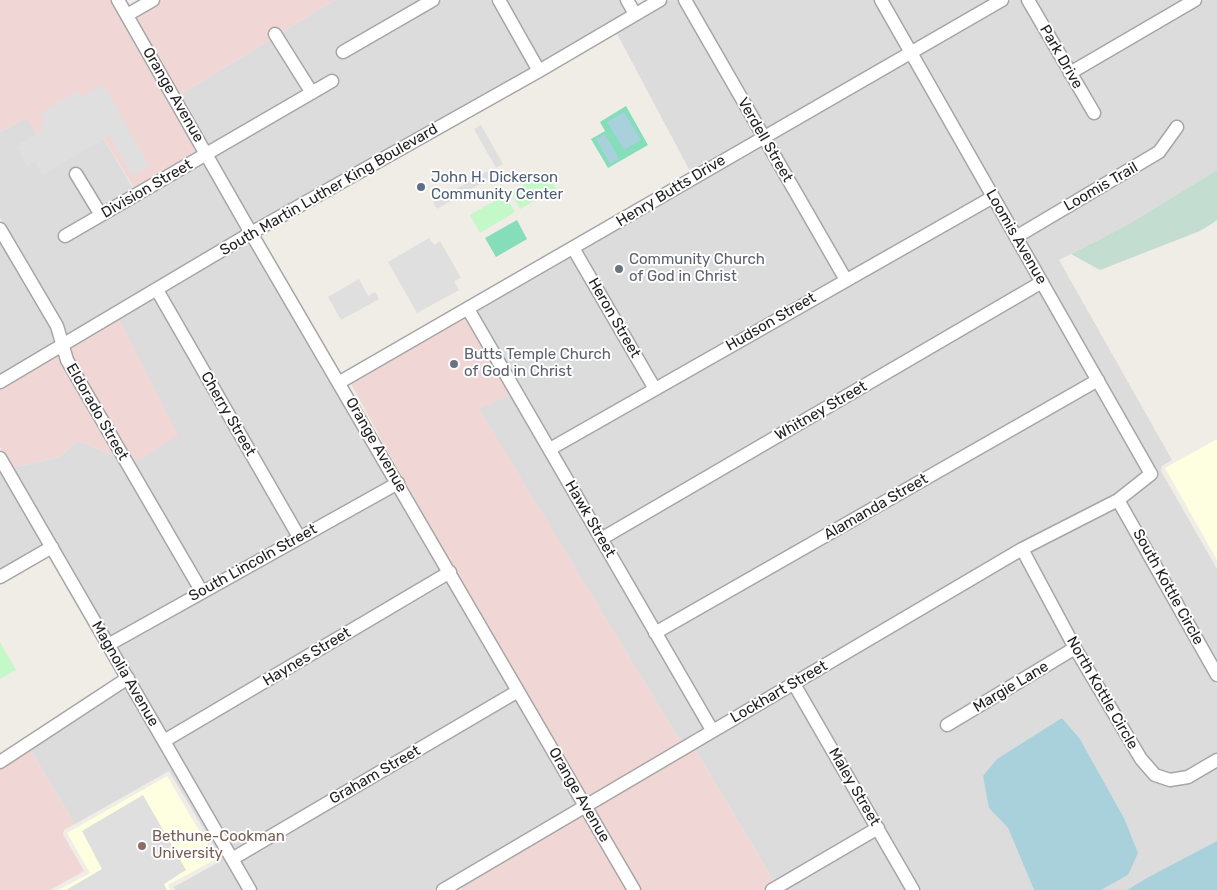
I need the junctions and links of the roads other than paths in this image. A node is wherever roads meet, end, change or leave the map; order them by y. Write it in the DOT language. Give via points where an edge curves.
graph roads {
  1 [pos="118,0"];
  2 [pos="153,0"];
  3 [pos="433,0"];
  4 [pos="499,0"];
  5 [pos="627,0"];
  6 [pos="660,0"];
  7 [pos="685,0"];
  8 [pos="881,0"];
  9 [pos="1002,0"];
  10 [pos="1028,0"];
  11 [pos="1195,0"];
  12 [pos="635,14"];
  13 [pos="127,15"];
  14 [pos="275,34"];
  15 [pos="343,52"];
  16 [pos="910,52"];
  17 [pos="539,71"];
  18 [pos="1070,73"];
  19 [pos="332,81"];
  20 [pos="312,93"];
  21 [pos="1094,113"];
  22 [pos="1177,127"];
  23 [pos="762,137"];
  24 [pos="208,154"];
  25 [pos="76,174"];
  26 [pos="993,196"];
  27 [pos="101,215"];
  28 [pos="0,229"];
  29 [pos="251,233"];
  30 [pos="65,236"];
  31 [pos="1016,236"];
  32 [pos="574,248"];
  33 [pos="846,280"];
  34 [pos="1042,282"];
  35 [pos="157,290"];
  36 [pos="468,308"];
  37 [pos="63,346"];
  38 [pos="1098,380"];
  39 [pos="0,382"];
  40 [pos="340,382"];
  41 [pos="655,389"];
  42 [pos="550,449"];
  43 [pos="0,458"];
  44 [pos="1150,474"];
  45 [pos="398,483"];
  46 [pos="1118,500"];
  47 [pos="299,537"];
  48 [pos="601,539"];
  49 [pos="52,547"];
  50 [pos="1022,549"];
  51 [pos="450,572"];
  52 [pos="0,577"];
  53 [pos="202,592"];
  54 [pos="655,633"];
  55 [pos="108,645"];
  56 [pos="1075,648"];
  57 [pos="1217,675"];
  58 [pos="128,678"];
  59 [pos="794,684"];
  60 [pos="518,691"];
  61 [pos="947,725"];
  62 [pos="712,730"];
  63 [pos="164,741"];
  64 [pos="1216,761"];
  65 [pos="0,762"];
  66 [pos="585,806"];
  67 [pos="878,828"];
  68 [pos="232,859"];
  69 [pos="250,890"];
  70 [pos="443,890"];
  71 [pos="634,890"];
  72 [pos="772,890"];
  73 [pos="913,890"];
  1 -- 13 [label="street, Orange Avenue"];
  2 -- 13 [label="street"];
  3 -- 15 [label="street"];
  4 -- 17 [label="street"];
  5 -- 12 [label="street"];
  6 -- 12 [label="street, South Martin Luther King Boulevard"];
  7 -- 23 [label="street, Verdell Street"];
  8 -- 16 [label="street, Loomis Avenue"];
  9 -- 16 [label="street, Henry Butts Drive"];
  10 -- 18 [label="street, Park Drive"];
  11 -- 18 [label="street"];
  12 -- 17 [label="street, South Martin Luther King Boulevard"];
  13 -- 24 [label="street, Orange Avenue"];
  14 -- 20 [label="street"];
  16 -- 23 [label="street, Henry Butts Drive"];
  16 -- 26 [label="street, Loomis Avenue"];
  17 -- 29 [label="street, South Martin Luther King Boulevard"];
  18 -- 21 [label="street, Park Drive"];
  19 -- 20 [label="street, Division Street"];
  20 -- 24 [label="street, Division Street"];
  22 -- 31 [label="street, Loomis Trail" via="1160,152"];
  23 -- 32 [label="street, Henry Butts Drive"];
  23 -- 33 [label="street, Verdell Street"];
  24 -- 27 [label="street, Division Street"];
  24 -- 29 [label="street, Orange Avenue"];
  25 -- 27 [label="street"];
  26 -- 31 [label="street, Loomis Avenue"];
  26 -- 33 [label="street, Hudson Street"];
  27 -- 30 [label="street, Division Street"];
  28 -- 37 [label="street, Eldorado Street" via="57,326"];
  29 -- 35 [label="street, South Martin Luther King Boulevard"];
  29 -- 40 [label="street, Orange Avenue"];
  31 -- 34 [label="street, Loomis Avenue"];
  32 -- 36 [label="street, Henry Butts Drive"];
  32 -- 41 [label="street, Heron Street"];
  33 -- 41 [label="street, Hudson Street"];
  34 -- 38 [label="street, Loomis Avenue"];
  34 -- 48 [label="street, Whitney Street"];
  35 -- 37 [label="street, South Martin Luther King Boulevard"];
  35 -- 47 [label="street, Cherry Street"];
  36 -- 40 [label="street, Henry Butts Drive"];
  36 -- 42 [label="street, Hawk Street"];
  37 -- 39 [label="street, South Martin Luther King Boulevard"];
  37 -- 53 [label="street, Eldorado Street" via="67,360"];
  38 -- 44 [label="street, Loomis Avenue"];
  38 -- 54 [label="street, Alamanda Street"];
  40 -- 45 [label="street, Orange Avenue"];
  41 -- 42 [label="street, Hudson Street"];
  42 -- 48 [label="street, Hawk Street"];
  43 -- 49 [label="street, Magnolia Avenue"];
  44 -- 46 [label="street, Lockhart Street"];
  45 -- 47 [label="street, South Lincoln Street"];
  45 -- 51 [label="street, Orange Avenue"];
  46 -- 50 [label="street, Lockhart Street"];
  46 -- 57 [label="street, South Kottle Circle"];
  47 -- 53 [label="street, South Lincoln Street"];
  48 -- 54 [label="street, Hawk Street"];
  49 -- 52 [label="street"];
  49 -- 55 [label="street, Magnolia Avenue"];
  50 -- 56 [label="street, North Kottle Circle"];
  50 -- 59 [label="street, Lockhart Street"];
  51 -- 60 [label="street, Orange Avenue"];
  51 -- 63 [label="street, Haynes Street"];
  53 -- 55 [label="street, South Lincoln Street"];
  54 -- 62 [label="street, Hawk Street"];
  55 -- 58 [label="street, Magnolia Avenue"];
  56 -- 61 [label="street, Margie Lane"];
  56 -- 64 [label="street, North Kottle Circle" via="1141,759 1155,774 1170,780 1188,777"];
  58 -- 63 [label="street, Magnolia Avenue"];
  58 -- 65 [label="street"];
  59 -- 62 [label="street, Lockhart Street"];
  59 -- 67 [label="street, Maley Street"];
  60 -- 66 [label="street, Orange Avenue"];
  60 -- 68 [label="street, Graham Street"];
  62 -- 66 [label="street, Lockhart Street"];
  63 -- 68 [label="street, Magnolia Avenue"];
  66 -- 70 [label="street, Lockhart Street"];
  66 -- 71 [label="street, Orange Avenue"];
  67 -- 72 [label="street"];
  67 -- 73 [label="street, Maley Street"];
  68 -- 69 [label="street, Magnolia Avenue"];
}
